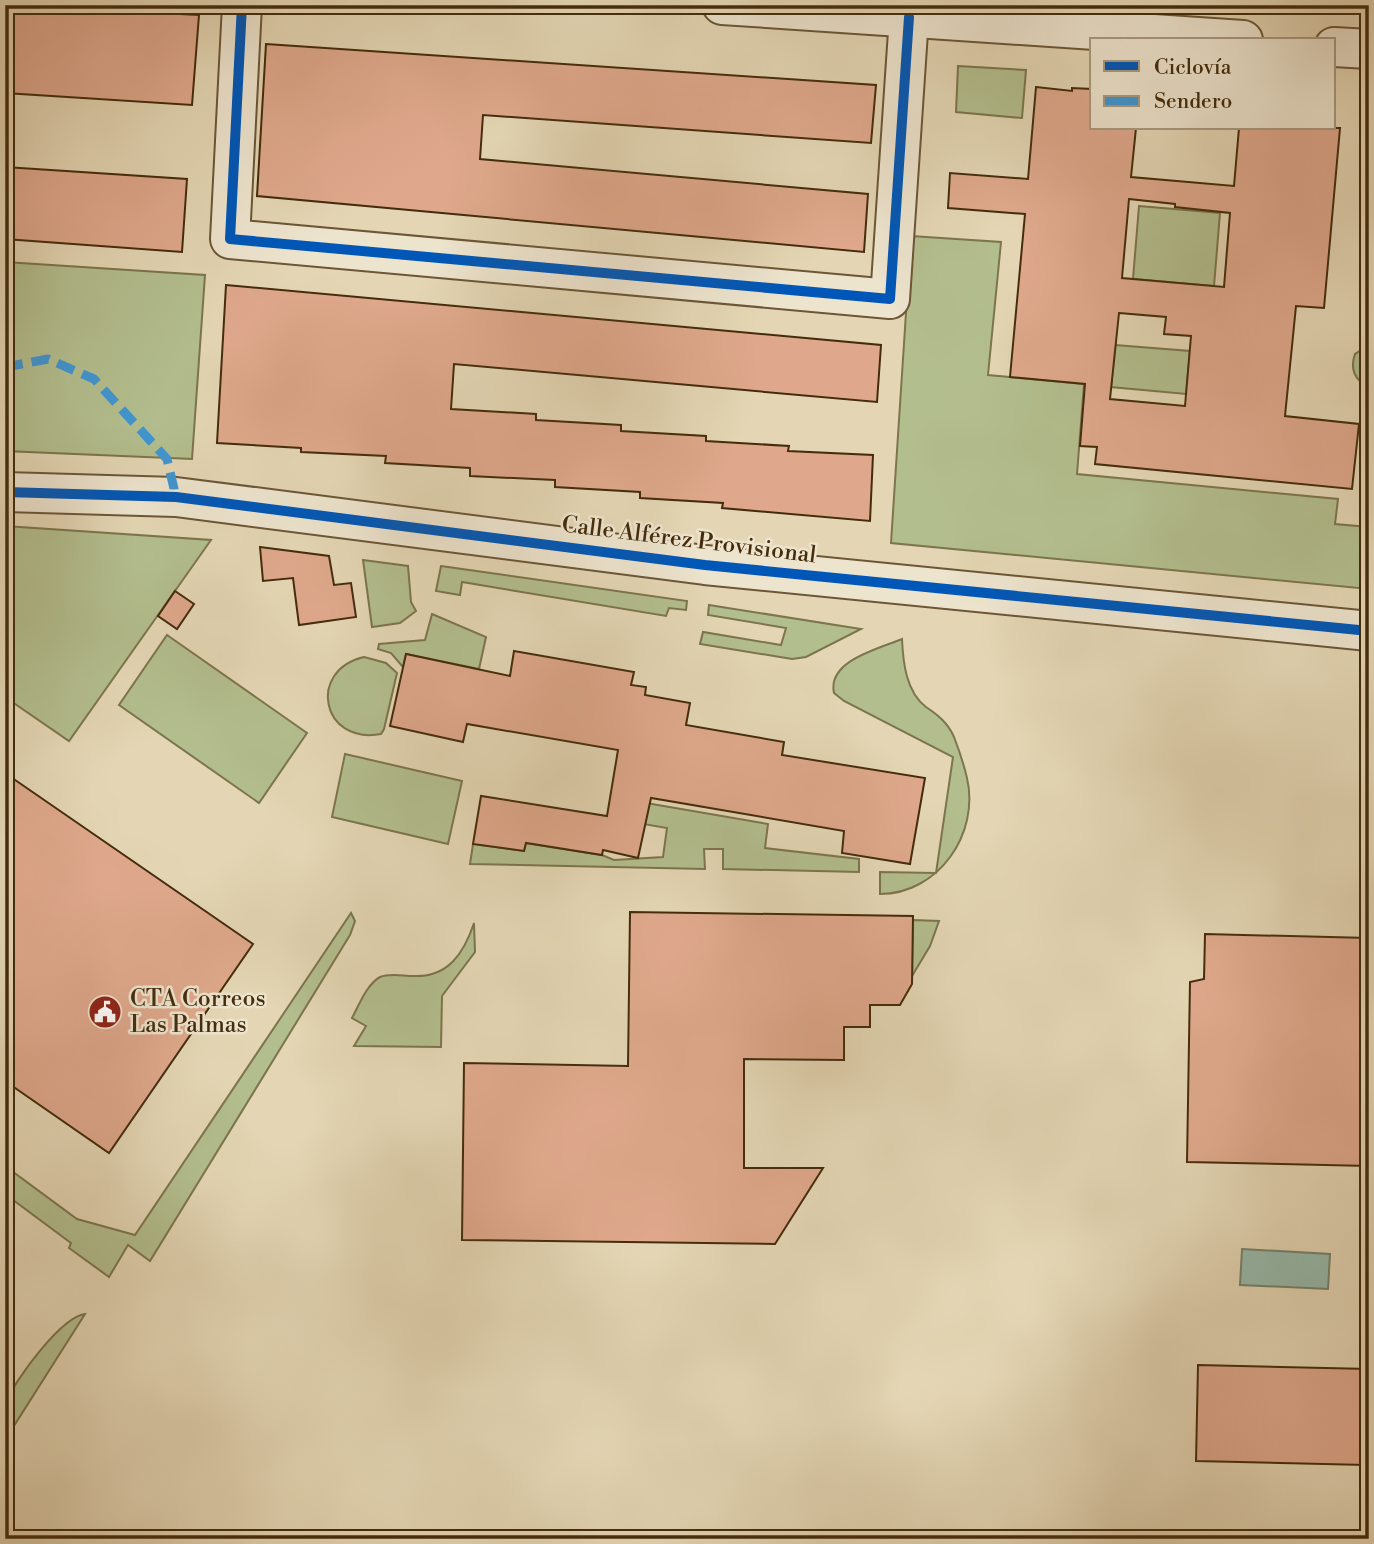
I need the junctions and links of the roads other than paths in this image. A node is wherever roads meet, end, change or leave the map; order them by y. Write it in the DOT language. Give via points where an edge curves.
graph roads {
  1 [pos="242,5"];
  2 [pos="722,5"];
  3 [pos="909,17"];
  4 [pos="1214,38"];
  5 [pos="1336,47"];
  6 [pos="1369,49"];
  7 [pos="5,492"];
  8 [pos="1369,631"];
  1 -- 3 [label="street" via="230,239 891,299"];
  2 -- 3 [label="street"];
  3 -- 4 [label="street"];
  5 -- 6 [label="street"];
  7 -- 8 [label="street, Calle Alférez Provisional" via="176,497 705,565"];
}
